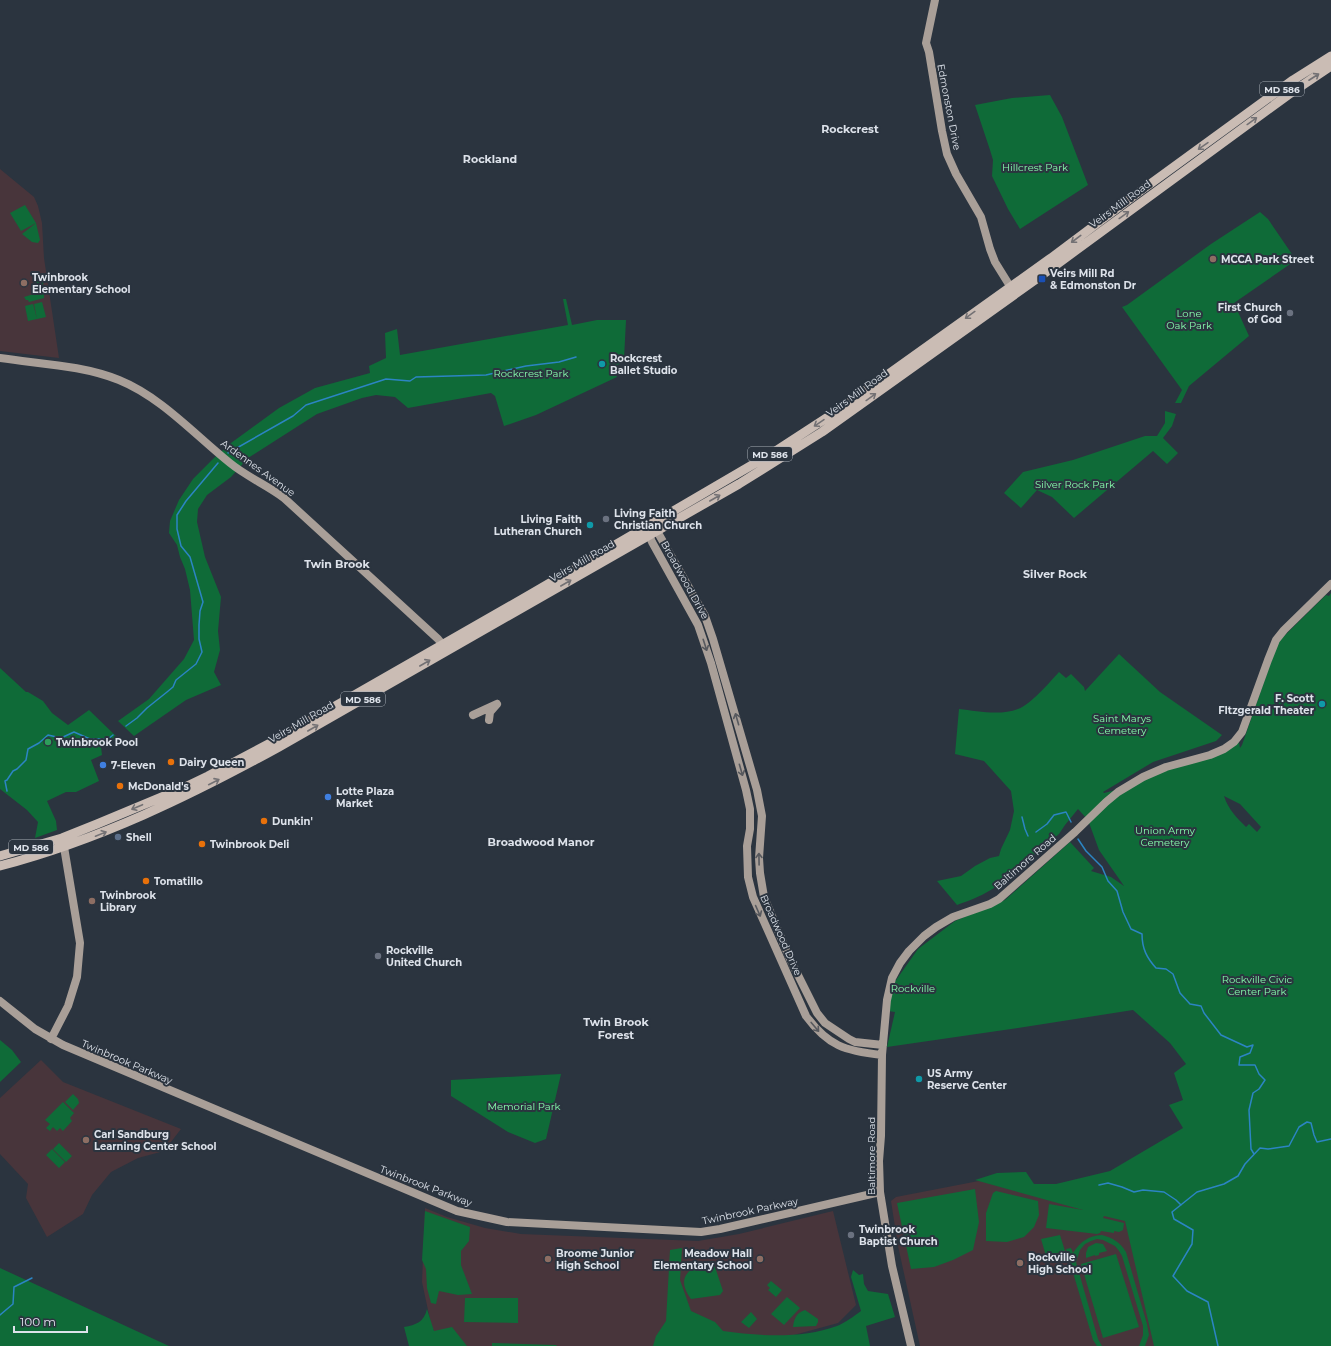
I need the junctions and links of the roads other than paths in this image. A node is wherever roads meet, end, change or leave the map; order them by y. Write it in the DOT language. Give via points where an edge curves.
graph roads {
  1 [pos="935,0"];
  2 [pos="1331,56"];
  3 [pos="1331,66"];
  4 [pos="1012,290"];
  5 [pos="0,358"];
  6 [pos="652,531"];
  7 [pos="1331,584"];
  8 [pos="445,647"];
  9 [pos="474,715"];
  10 [pos="489,720"];
  11 [pos="63,843"];
  12 [pos="0,856"];
  13 [pos="0,866"];
  14 [pos="0,1001"];
  15 [pos="51,1038"];
  16 [pos="883,1045"];
  17 [pos="882,1055"];
  18 [pos="880,1192"];
  19 [pos="911,1346"];
  1 -- 4 [label="street, Edmonston Drive" via="929,52 947,154 981,217 995,262"];
  2 -- 4 [label="main road, Veirs Mill Road / MD 586, one-way" via="1135,195 1046,261"];
  4 -- 3 [label="main road, Veirs Mill Road / MD 586, one-way" via="1056,265"];
  4 -- 6 [label="main road, Veirs Mill Road / MD 586" via="834,413"];
  5 -- 8 [label="street, Ardennes Avenue" via="86,370 118,379 141,390 232,465 284,498"];
  6 -- 8 [label="main road, Veirs Mill Road / MD 586"];
  16 -- 6 [label="street, Broadwood Drive, one-way" via="848,1039 825,1023 817,1013 790,959 764,897 759,858 762,816 757,790 713,639 705,616"];
  6 -- 17 [label="street, Broadwood Drive, one-way" via="698,625 711,663 750,809 748,877 756,904 806,1016 821,1035 847,1049"];
  7 -- 16 [label="street, Baltimore Road" via="1276,640 1242,732 1234,742 1210,755 1166,767 1118,792 999,898 936,927 909,951 892,978 884,1016"];
  8 -- 11 [label="main road, Veirs Mill Road / MD 586" via="278,744"];
  9 -- 10 [label="street" via="497,704 490,712"];
  11 -- 12 [label="main road, Veirs Mill Road / MD 586"];
  11 -- 13 [label="main road, Veirs Mill Road / MD 586" via="34,857"];
  11 -- 15 [label="street" via="80,943 73,992"];
  14 -- 15 [label="street, Twinbrook Parkway" via="35,1029"];
  15 -- 18 [label="street, Twinbrook Parkway" via="63,1046 457,1211 493,1220 535,1225 701,1232"];
  16 -- 17 [label="street, Baltimore Road"];
  17 -- 18 [label="street, Baltimore Road"];
  18 -- 19 [label="street, Baltimore Road" via="892,1266"];
}
